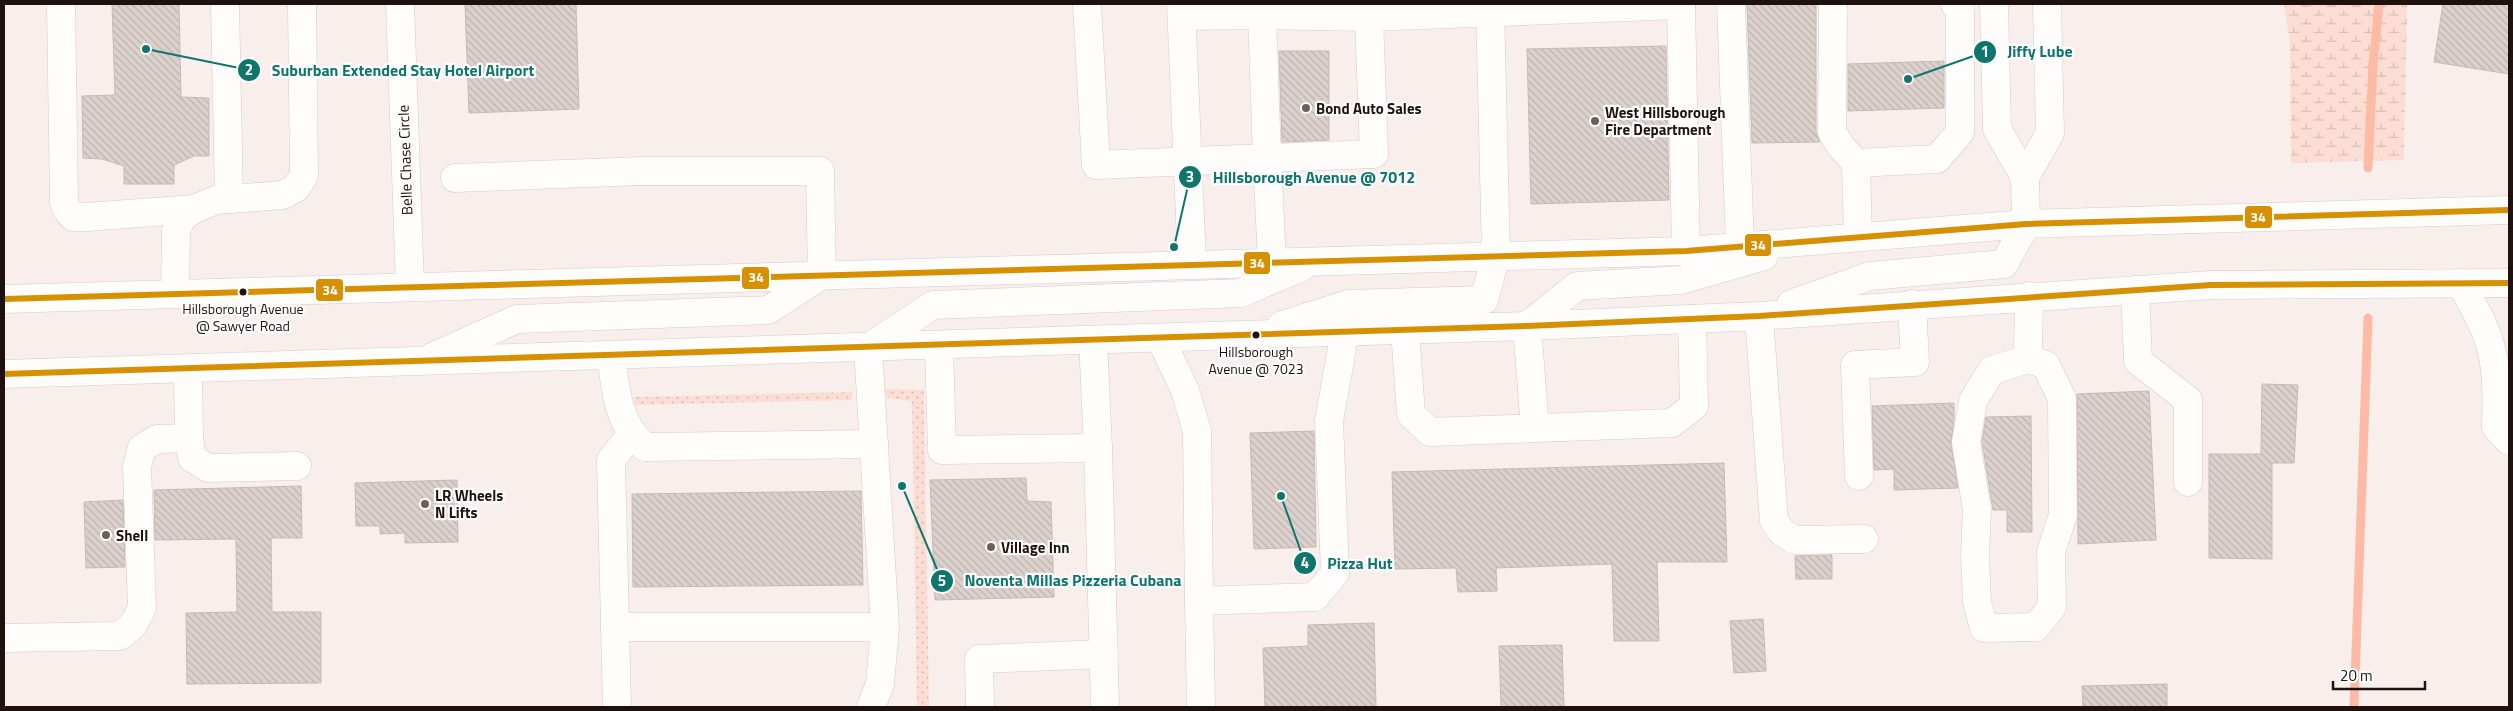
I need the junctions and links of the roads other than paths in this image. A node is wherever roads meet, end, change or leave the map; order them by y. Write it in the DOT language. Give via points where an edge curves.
graph roads {
  1 [pos="61,4"];
  2 [pos="225,4"];
  3 [pos="302,4"];
  4 [pos="400,4"];
  5 [pos="1087,4"];
  6 [pos="1681,4"];
  7 [pos="1731,4"];
  8 [pos="1833,4"];
  9 [pos="1955,4"];
  10 [pos="1994,4"];
  11 [pos="2047,4"];
  12 [pos="1490,8"];
  13 [pos="1182,10"];
  14 [pos="1262,15"];
  15 [pos="1369,17"];
  16 [pos="1267,158"];
  17 [pos="1188,162"];
  18 [pos="1856,163"];
  19 [pos="2025,177"];
  20 [pos="455,178"];
  21 [pos="229,199"];
  22 [pos="194,210"];
  23 [pos="2509,210"];
  24 [pos="2026,224"];
  25 [pos="1858,237"];
  26 [pos="1816,240"];
  27 [pos="1740,246"];
  28 [pos="1686,251"];
  29 [pos="1496,256"];
  30 [pos="1317,261"];
  31 [pos="1272,262"];
  32 [pos="1192,264"];
  33 [pos="822,275"];
  34 [pos="2460,283"];
  35 [pos="2509,283"];
  36 [pos="410,286"];
  37 [pos="2135,290"];
  38 [pos="175,293"];
  39 [pos="2029,296"];
  40 [pos="4,299"];
  41 [pos="1912,304"];
  42 [pos="1759,316"];
  43 [pos="1692,319"];
  44 [pos="1527,326"];
  45 [pos="1405,330"];
  46 [pos="1345,332"];
  47 [pos="1252,335"];
  48 [pos="1160,338"];
  49 [pos="1093,340"];
  50 [pos="940,346"];
  51 [pos="868,348"];
  52 [pos="611,356"];
  53 [pos="2028,359"];
  54 [pos="419,363"];
  55 [pos="188,369"];
  56 [pos="4,374"];
  57 [pos="1535,428"];
  58 [pos="631,435"];
  59 [pos="189,438"];
  60 [pos="2509,441"];
  61 [pos="874,444"];
  62 [pos="1098,448"];
  63 [pos="298,466"];
  64 [pos="1859,476"];
  65 [pos="2188,482"];
  66 [pos="1864,539"];
  67 [pos="1199,601"];
  68 [pos="615,627"];
  69 [pos="885,627"];
  70 [pos="4,638"];
  71 [pos="1104,654"];
  72 [pos="616,707"];
  73 [pos="871,707"];
  74 [pos="980,707"];
  75 [pos="1105,707"];
  76 [pos="1201,707"];
  1 -- 22 [label="main road" via="64,202 67,210 73,217"];
  2 -- 21 [label="main road"];
  3 -- 21 [label="main road" via="304,176 296,188 283,195"];
  4 -- 36 [label="main road, Belle Chase Circle"];
  5 -- 17 [label="main road" via="1096,165"];
  6 -- 12 [label="main road"];
  6 -- 28 [label="main road"];
  7 -- 27 [label="main road"];
  8 -- 18 [label="main road" via="1832,132"];
  9 -- 18 [label="main road" via="1960,11 1960,132 1937,159"];
  10 -- 19 [label="main road" via="1997,129"];
  11 -- 19 [label="main road" via="2050,134"];
  12 -- 15 [label="main road"];
  12 -- 29 [label="main road"];
  13 -- 14 [label="main road"];
  13 -- 17 [label="main road"];
  14 -- 15 [label="main road"];
  14 -- 16 [label="main road"];
  15 -- 16 [label="main road" via="1374,154"];
  16 -- 17 [label="main road"];
  16 -- 31 [label="main road"];
  17 -- 32 [label="main road"];
  18 -- 25 [label="main road"];
  19 -- 24 [label="main road"];
  20 -- 33 [label="main road" via="643,171 820,171"];
  21 -- 22 [label="main road" via="216,200"];
  22 -- 38 [label="main road" via="181,219 176,231"];
  23 -- 24 [label="main road"];
  24 -- 25 [label="main road"];
  24 -- 42 [label="main road" via="2004,264 1870,276"];
  25 -- 26 [label="main road"];
  26 -- 27 [label="main road"];
  26 -- 44 [label="main road" via="1681,280 1577,286"];
  27 -- 28 [label="main road"];
  28 -- 29 [label="main road"];
  29 -- 30 [label="main road"];
  29 -- 47 [label="main road" via="1484,300 1348,304"];
  30 -- 31 [label="main road"];
  30 -- 51 [label="main road" via="1241,293 933,306"];
  31 -- 32 [label="main road"];
  32 -- 33 [label="main road"];
  33 -- 36 [label="main road"];
  33 -- 54 [label="main road" via="768,310 517,320"];
  34 -- 35 [label="main road"];
  34 -- 37 [label="main road" via="2211,285"];
  34 -- 60 [label="main road" via="2482,318 2491,343 2497,377 2496,427"];
  36 -- 38 [label="main road"];
  37 -- 39 [label="main road"];
  37 -- 65 [label="main road" via="2138,361 2188,400"];
  38 -- 40 [label="main road"];
  39 -- 41 [label="main road"];
  39 -- 53 [label="main road"];
  41 -- 42 [label="main road"];
  41 -- 64 [label="main road" via="1916,362 1855,366"];
  42 -- 43 [label="main road"];
  42 -- 66 [label="main road" via="1774,521 1794,540"];
  43 -- 44 [label="main road"];
  43 -- 57 [label="main road" via="1694,406 1672,423"];
  44 -- 45 [label="main road"];
  44 -- 57 [label="main road"];
  45 -- 46 [label="main road"];
  45 -- 57 [label="main road" via="1411,414 1430,432"];
  46 -- 47 [label="main road"];
  46 -- 67 [label="main road" via="1329,421 1334,573 1314,597"];
  47 -- 48 [label="main road"];
  48 -- 49 [label="main road"];
  48 -- 67 [label="main road" via="1185,390 1197,431"];
  49 -- 50 [label="main road"];
  49 -- 62 [label="main road"];
  50 -- 51 [label="main road"];
  50 -- 62 [label="main road" via="942,450"];
  51 -- 52 [label="main road"];
  51 -- 61 [label="main road"];
  52 -- 54 [label="main road"];
  52 -- 58 [label="main road" via="619,406"];
  53 -- 53 [label="main road" via="1992,370 1973,401 1966,442 1977,510 1977,602 1984,628 2036,627 2052,607 2052,552 2063,515 2062,399 2046,365"];
  54 -- 55 [label="main road"];
  55 -- 56 [label="main road"];
  55 -- 59 [label="main road"];
  58 -- 61 [label="main road" via="645,448"];
  58 -- 68 [label="main road" via="611,460"];
  59 -- 63 [label="main road" via="192,458 208,468"];
  59 -- 70 [label="main road" via="157,439 142,448 137,466 142,608 134,625 120,636"];
  61 -- 69 [label="main road"];
  62 -- 71 [label="main road"];
  67 -- 76 [label="main road"];
  68 -- 69 [label="main road"];
  68 -- 72 [label="main road"];
  69 -- 73 [label="main road" via="880,684"];
  71 -- 74 [label="main road" via="979,659"];
  71 -- 75 [label="main road"];
}
